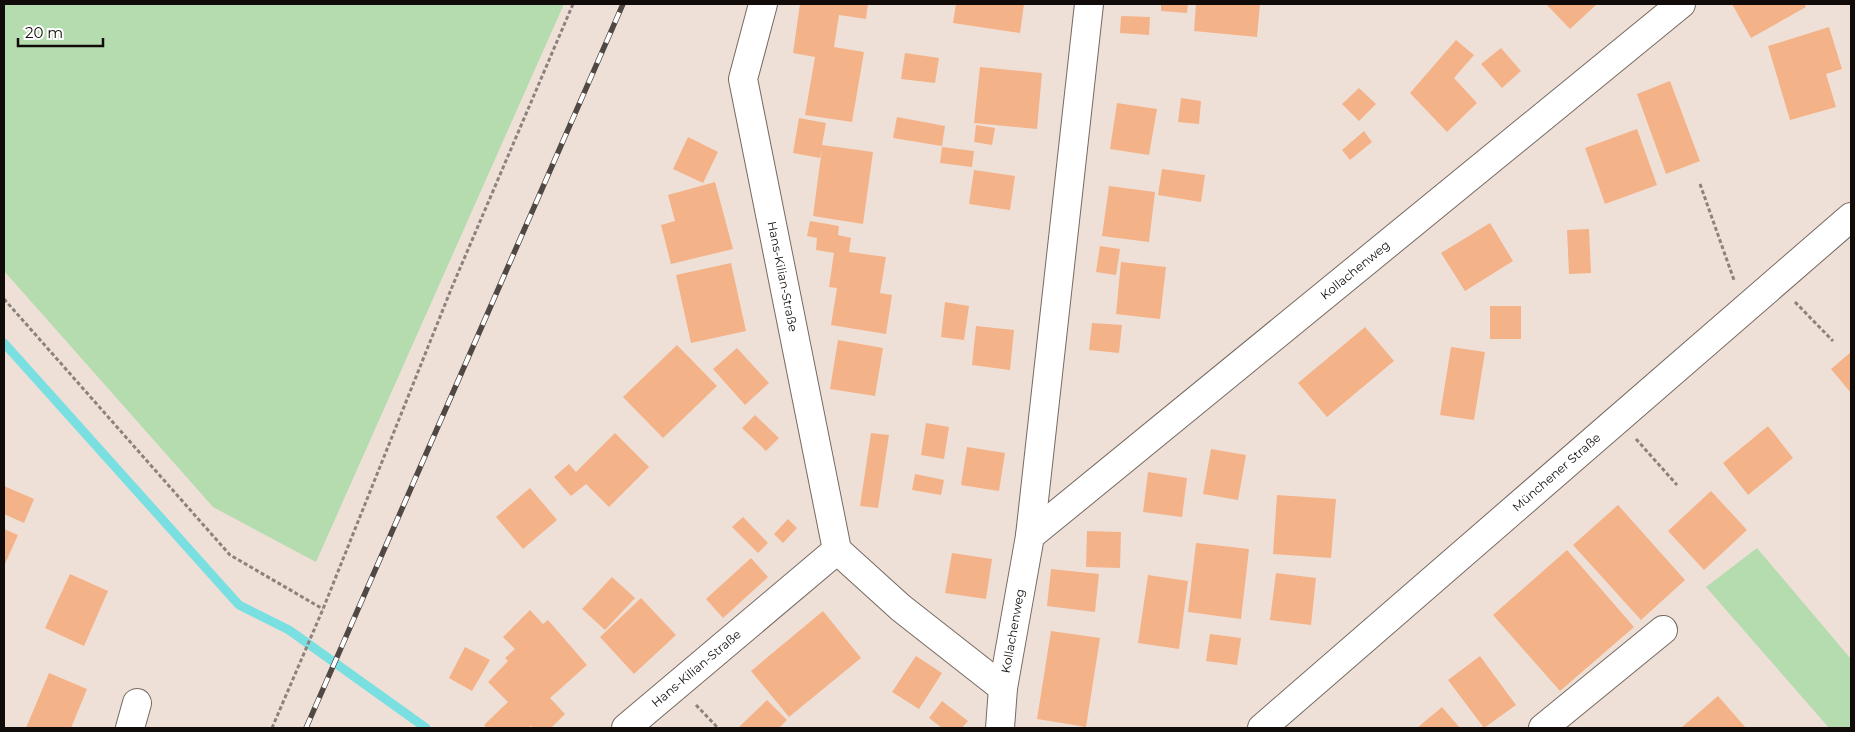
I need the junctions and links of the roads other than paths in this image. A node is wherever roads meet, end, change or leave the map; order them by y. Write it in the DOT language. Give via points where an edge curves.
graph roads {
  1 [pos="763,4"];
  2 [pos="1089,4"];
  3 [pos="1681,4"];
  4 [pos="1851,217"];
  5 [pos="1030,536"];
  6 [pos="837,550"];
  7 [pos="1663,630"];
  8 [pos="1003,688"];
  9 [pos="626,728"];
  10 [pos="1000,728"];
  11 [pos="1262,728"];
  12 [pos="1543,728"];
  1 -- 6 [label="street, Hans-Kilian-Straße" via="743,79"];
  2 -- 5 [label="street, Kollachenweg"];
  3 -- 5 [label="street, Kollachenweg"];
  4 -- 11 [label="street, Münchener Straße"];
  5 -- 8 [label="street, Kollachenweg"];
  6 -- 8 [label="street" via="901,608"];
  6 -- 9 [label="street, Hans-Kilian-Straße"];
  7 -- 12 [label="street"];
  8 -- 10 [label="street, Kollachenweg"];
}
